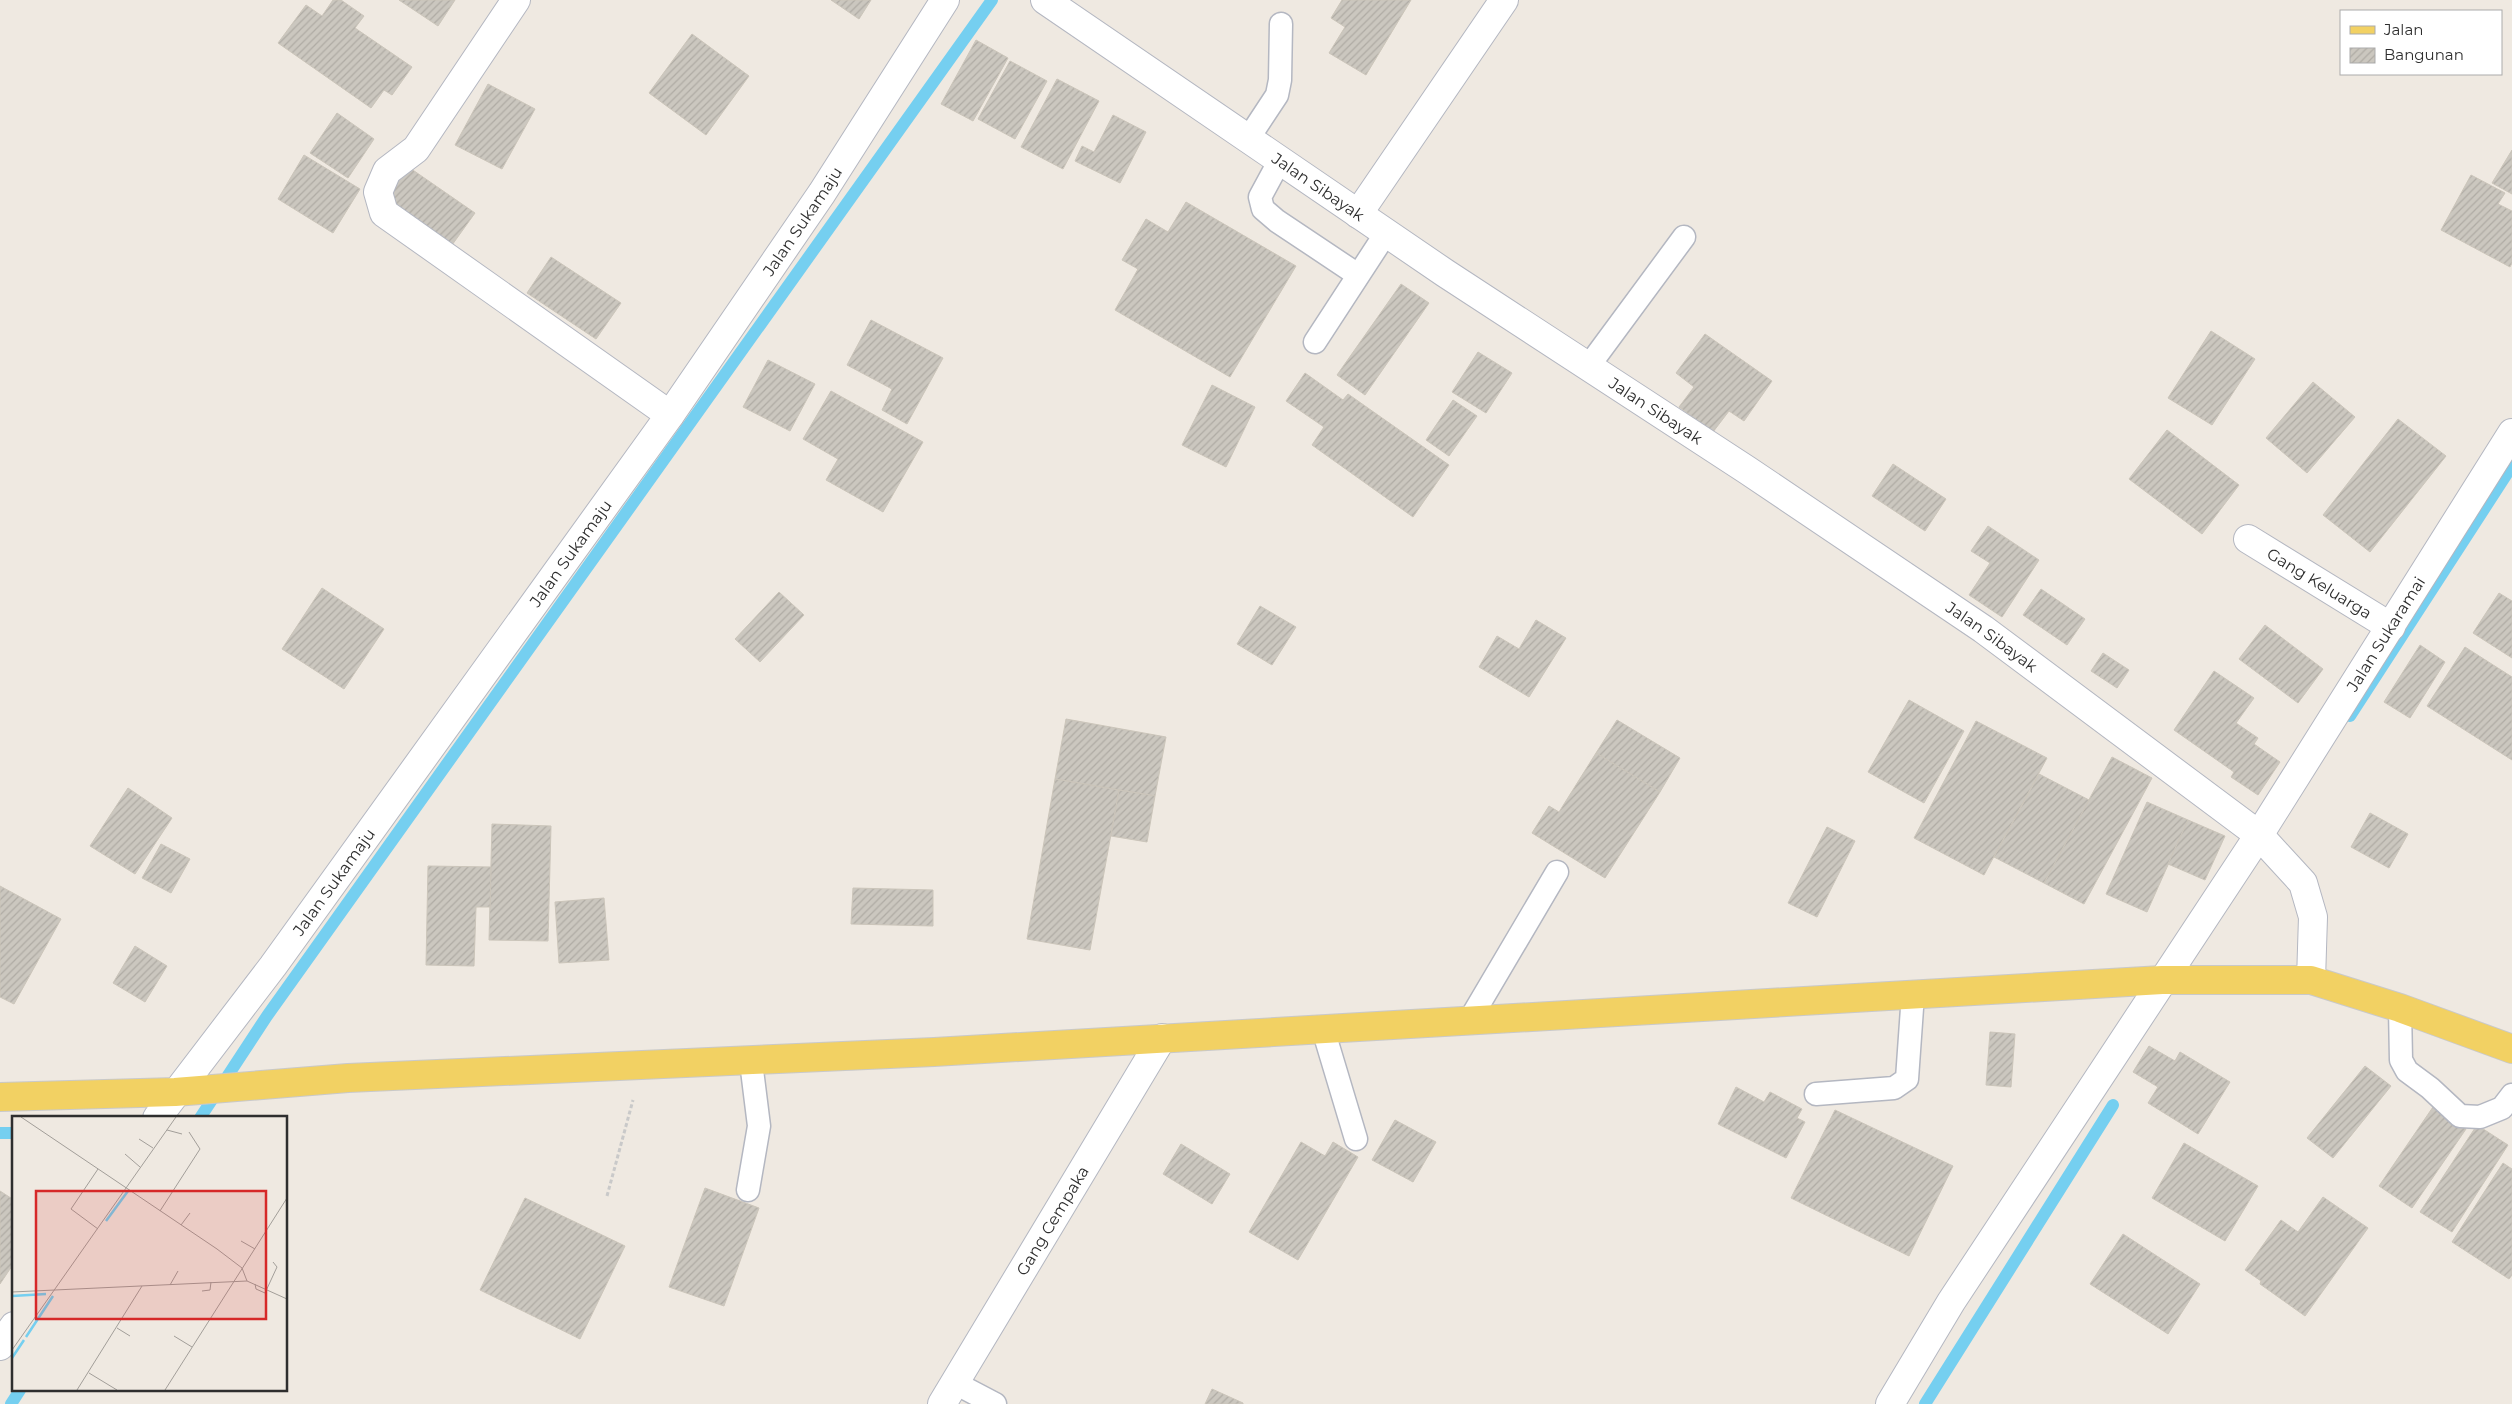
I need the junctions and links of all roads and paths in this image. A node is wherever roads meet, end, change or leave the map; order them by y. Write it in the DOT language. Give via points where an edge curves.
graph roads {
  1 [pos="516,0"];
  2 [pos="945,0"];
  3 [pos="1045,0"];
  4 [pos="1504,0"];
  5 [pos="1281,24"];
  6 [pos="1248,139"];
  7 [pos="1280,160"];
  8 [pos="1358,214"];
  9 [pos="1386,233"];
  10 [pos="1684,237"];
  11 [pos="1358,275"];
  12 [pos="1314,342"];
  13 [pos="1588,367"];
  14 [pos="670,415"];
  15 [pos="2512,433"];
  16 [pos="2248,539"];
  17 [pos="2391,627"];
  18 [pos="2259,835"];
  19 [pos="1557,872"];
  20 [pos="2162,980"];
  21 [pos="2311,980"];
  22 [pos="1913,994"];
  23 [pos="2400,1008"];
  24 [pos="1469,1021"];
  25 [pos="1323,1029"];
  26 [pos="1162,1038"];
  27 [pos="2512,1049"];
  28 [pos="752,1062"];
  29 [pos="643,1064"];
  30 [pos="183,1092"];
  31 [pos="1816,1094"];
  32 [pos="2512,1095"];
  33 [pos="0,1097"];
  34 [pos="159,1116"];
  35 [pos="1356,1139"];
  36 [pos="748,1190"];
  37 [pos="607,1196"];
  38 [pos="12,1329"];
  39 [pos="0,1346"];
  40 [pos="949,1394"];
  41 [pos="995,1404"];
  42 [pos="1890,1404"];
  1 -- 14 [label="street" via="416,149 387,171 378,192 384,213"];
  2 -- 14 [label="street, Jalan Sukamaju" via="822,193"];
  3 -- 6 [label="street, Jalan Sibayak"];
  4 -- 8 [label="street"];
  5 -- 6 [label="lane" via="1277,95"];
  6 -- 7 [label="street, Jalan Sibayak"];
  7 -- 8 [label="street, Jalan Sibayak"];
  7 -- 11 [label="lane" via="1260,197 1263,209"];
  8 -- 9 [label="street, Jalan Sibayak"];
  9 -- 11 [label="lane"];
  9 -- 13 [label="street, Jalan Sibayak"];
  10 -- 13 [label="lane"];
  11 -- 12 [label="lane"];
  13 -- 18 [label="street, Jalan Sibayak" via="1748,470 1983,630"];
  14 -- 30 [label="street, Jalan Sukamaju"];
  15 -- 17 [label="street, Jalan Sukaramai"];
  16 -- 17 [label="street, Gang Keluarga"];
  17 -- 18 [label="street, Jalan Sukaramai"];
  18 -- 20 [label="street"];
  18 -- 21 [label="street, Jalan Sibayak" via="2302,883 2313,917"];
  19 -- 24 [label="lane"];
  20 -- 21 [label="main road"];
  20 -- 22 [label="main road"];
  20 -- 42 [label="street" via="1951,1302"];
  21 -- 23 [label="main road"];
  22 -- 24 [label="main road"];
  22 -- 31 [label="lane" via="1906,1079 1894,1088"];
  23 -- 27 [label="main road"];
  23 -- 32 [label="lane" via="2401,1060 2406,1071 2460,1116 2480,1117 2502,1108"];
  24 -- 25 [label="main road"];
  25 -- 26 [label="main road"];
  25 -- 35 [label="lane"];
  26 -- 28 [label="main road"];
  26 -- 40 [label="street, Gang Cempaka"];
  28 -- 29 [label="main road"];
  28 -- 36 [label="lane" via="759,1126"];
  29 -- 30 [label="main road" via="348,1078"];
  29 -- 37 [label="path"];
  30 -- 33 [label="main road"];
  30 -- 34 [label="street, Jalan Sukamaju"];
  38 -- 39 [label="street"];
  40 -- 41 [label="lane"];
}
